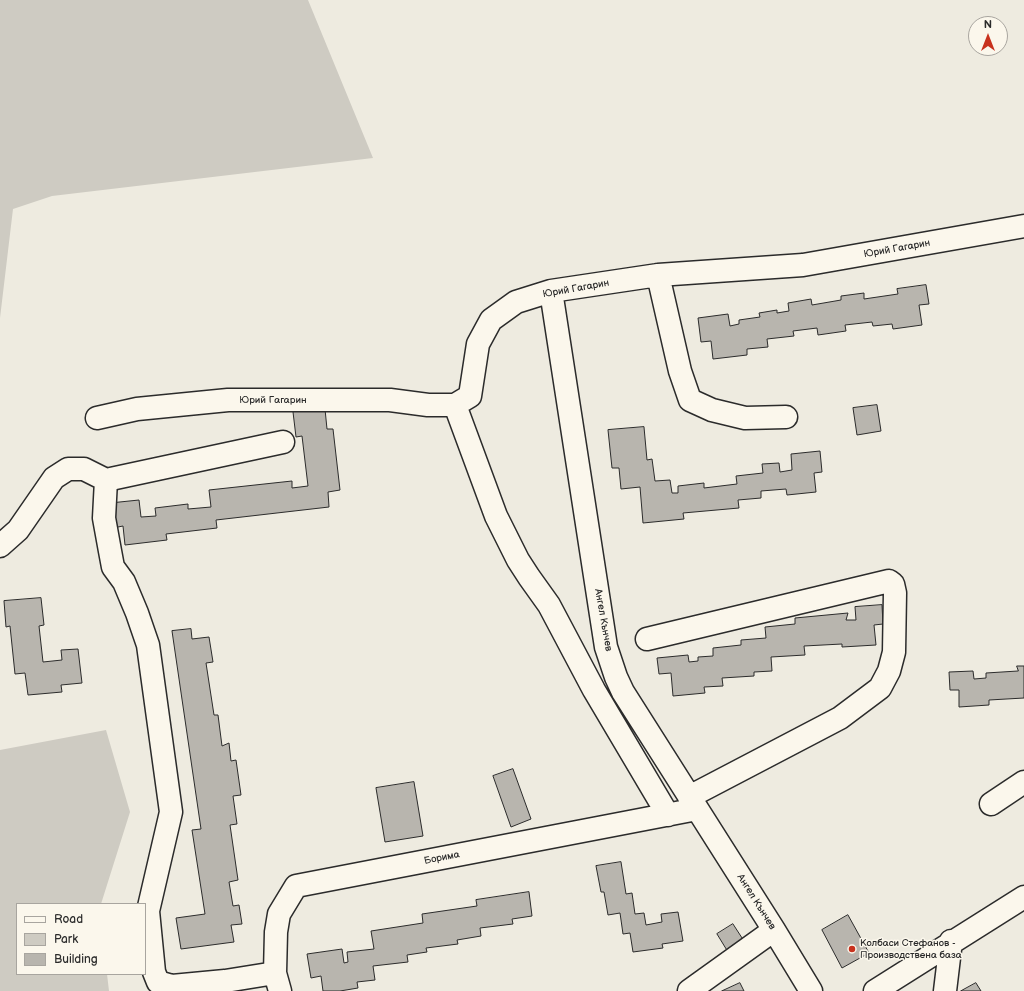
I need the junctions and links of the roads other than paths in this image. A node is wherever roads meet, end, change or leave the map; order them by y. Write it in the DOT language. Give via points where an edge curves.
graph roads {
  1 [pos="1024,226"];
  2 [pos="658,275"];
  3 [pos="551,291"];
  4 [pos="455,405"];
  5 [pos="786,417"];
  6 [pos="97,418"];
  7 [pos="283,442"];
  8 [pos="106,480"];
  9 [pos="0,546"];
  10 [pos="647,639"];
  11 [pos="1024,782"];
  12 [pos="693,803"];
  13 [pos="991,804"];
  14 [pos="668,815"];
  15 [pos="1024,897"];
  16 [pos="774,930"];
  17 [pos="951,941"];
  18 [pos="278,982"];
  19 [pos="689,991"];
  20 [pos="811,991"];
  21 [pos="875,991"];
  22 [pos="945,991"];
  1 -- 2 [label="street, Юрий Гагарин" via="803,265"];
  2 -- 3 [label="street, Юрий Гагарин"];
  2 -- 5 [label="street" via="680,371 690,400 712,410 745,418"];
  3 -- 4 [label="street, Юрий Гагарин" via="516,302 491,320 478,344 470,396"];
  3 -- 12 [label="street, Ангел Кънчев" via="606,647 623,692"];
  4 -- 6 [label="street, Юрий Гагарин" via="428,405 390,400 228,400 137,409"];
  4 -- 14 [label="street" via="496,516 518,560 549,605 594,690"];
  7 -- 8 [label="street"];
  8 -- 9 [label="street" via="84,470 68,469 54,478 18,530"];
  8 -- 18 [label="street" via="104,518 113,567 124,582 148,645 171,812 148,911 154,972 158,982 172,986 225,981"];
  10 -- 12 [label="street, Борима" via="889,581 893,584 894,652 889,671 880,688 840,718"];
  11 -- 13 [label="street"];
  12 -- 14 [label="street, Борима"];
  12 -- 16 [label="street, Ангел Кънчев"];
  14 -- 18 [label="street, Борима" via="296,886 279,914 276,932"];
  15 -- 17 [label="street"];
  16 -- 19 [label="street"];
  16 -- 20 [label="street, Ангел Кънчев"];
  17 -- 21 [label="street"];
  17 -- 22 [label="street"];
}
